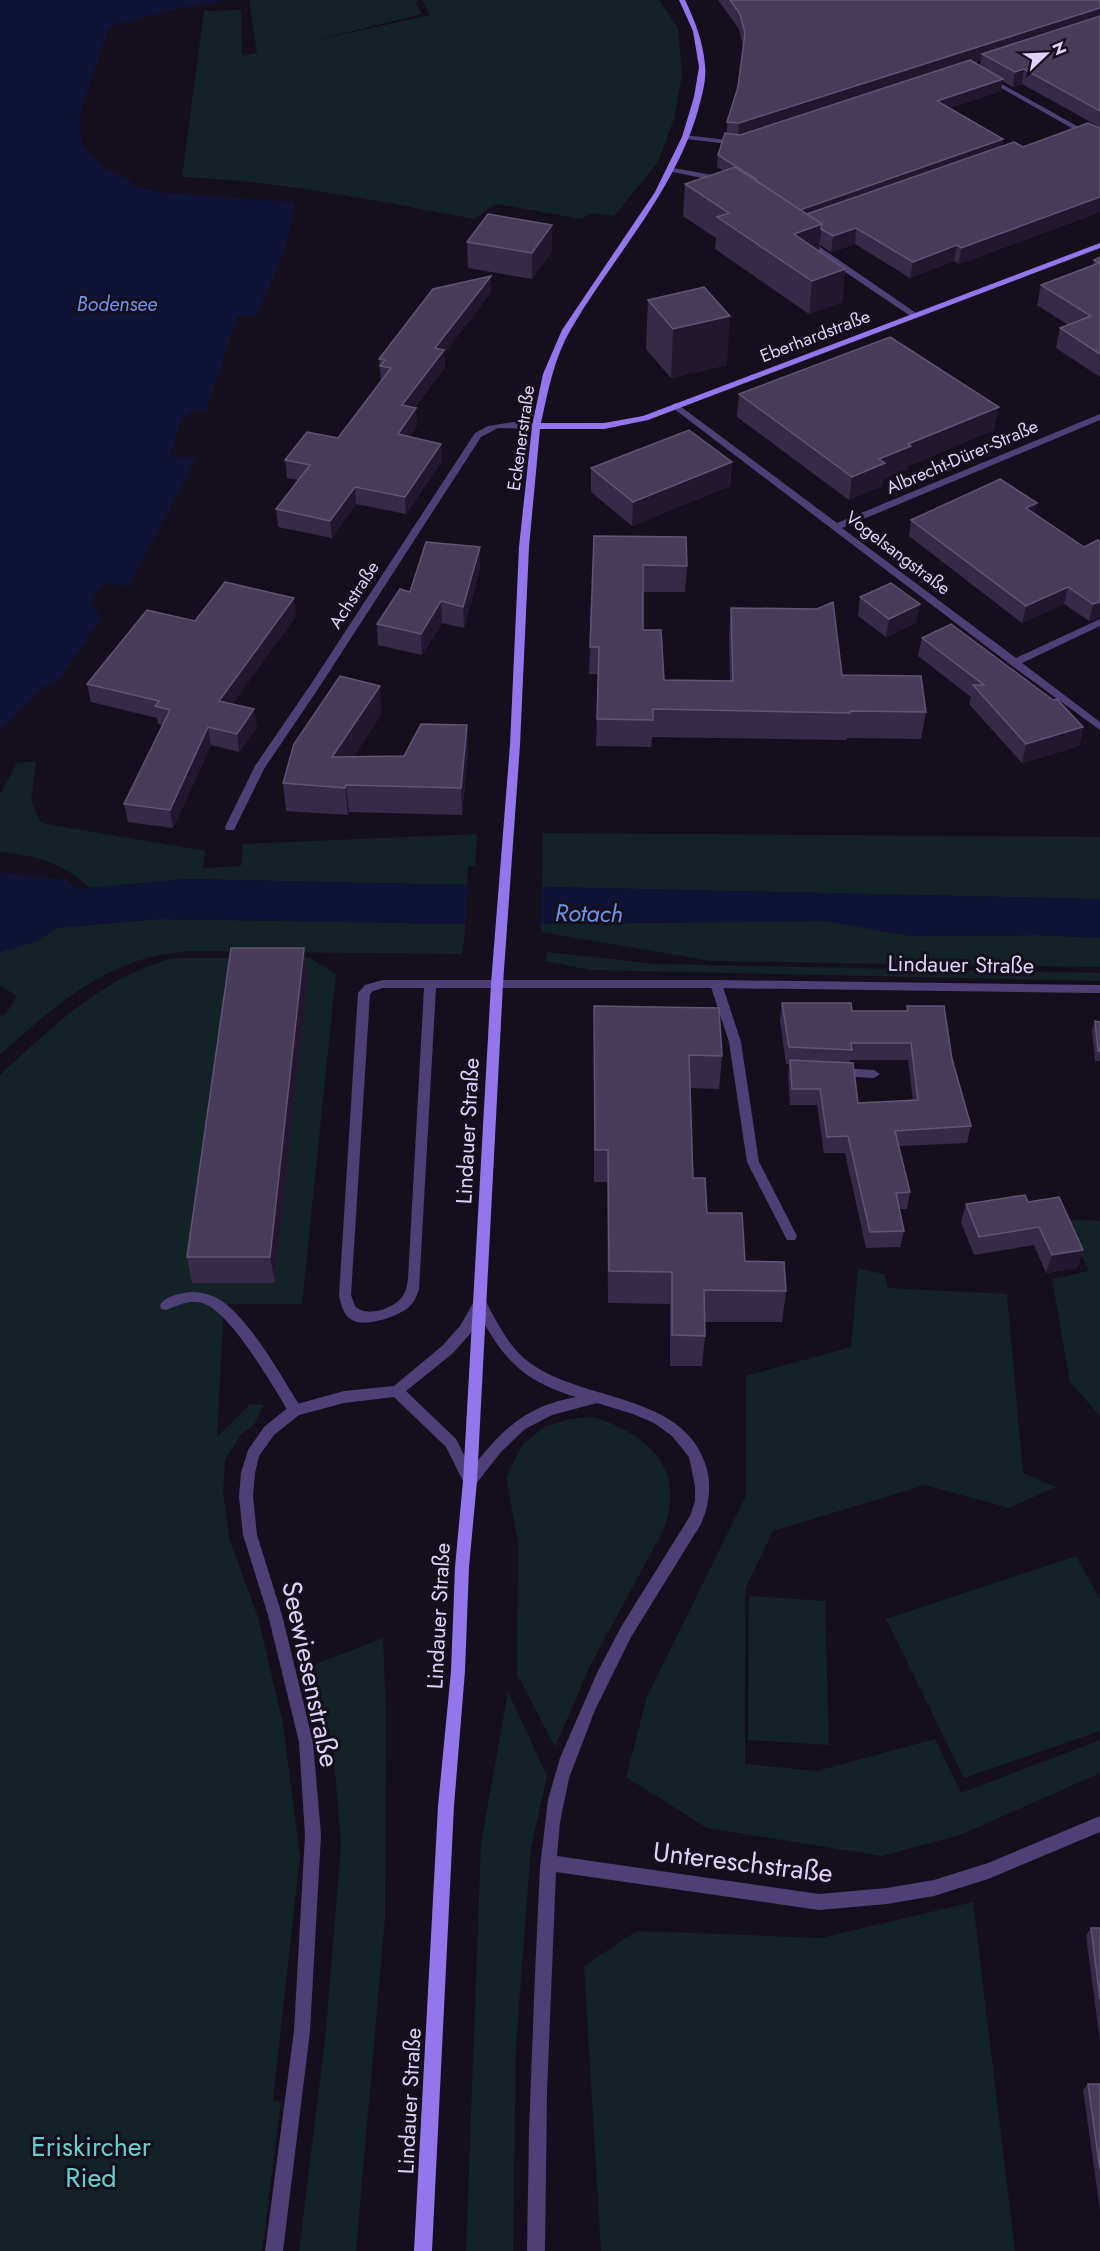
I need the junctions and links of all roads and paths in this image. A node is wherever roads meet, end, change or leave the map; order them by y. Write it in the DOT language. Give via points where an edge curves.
graph roads {
  1 [pos="682,0"];
  2 [pos="977,73"];
  3 [pos="1078,129"];
  4 [pos="1067,133"];
  5 [pos="686,136"];
  6 [pos="749,140"];
  7 [pos="1100,142"];
  8 [pos="671,170"];
  9 [pos="726,189"];
  10 [pos="808,244"];
  11 [pos="1100,245"];
  12 [pos="915,315"];
  13 [pos="676,406"];
  14 [pos="1100,417"];
  15 [pos="536,426"];
  16 [pos="836,527"];
  17 [pos="1100,622"];
  18 [pos="1014,663"];
  19 [pos="1100,727"];
  20 [pos="230,827"];
  21 [pos="507,853"];
  22 [pos="497,984"];
  23 [pos="716,984"];
  24 [pos="430,985"];
  25 [pos="1100,989"];
  26 [pos="830,1072"];
  27 [pos="874,1074"];
  28 [pos="791,1236"];
  29 [pos="480,1304"];
  30 [pos="166,1305"];
  31 [pos="397,1391"];
  32 [pos="596,1400"];
  33 [pos="295,1410"];
  34 [pos="470,1481"];
  35 [pos="1100,1824"];
  36 [pos="549,1863"];
  37 [pos="274,2251"];
  38 [pos="423,2251"];
  39 [pos="536,2251"];
  1 -- 5 [label="main road, Eckenerstraße" via="696,31 702,67"];
  2 -- 3 [label="street"];
  3 -- 4 [label="street"];
  3 -- 7 [label="street"];
  5 -- 6 [label="street" via="738,143"];
  5 -- 8 [label="main road, Eckenerstraße"];
  8 -- 9 [label="street" via="709,177"];
  8 -- 15 [label="main road, Eckenerstraße" via="566,330 547,374"];
  10 -- 12 [label="street"];
  11 -- 12 [label="main road, Eberhardstraße"];
  12 -- 13 [label="main road, Eberhardstraße"];
  13 -- 15 [label="main road, Eberhardstraße" via="645,418 604,426"];
  13 -- 16 [label="street, Vogelsangstraße"];
  14 -- 16 [label="street, Albrecht-Dürer-Straße"];
  15 -- 20 [label="street, Achstraße" via="492,426 478,435 259,768"];
  15 -- 21 [label="main road, Eckenerstraße" via="524,547"];
  16 -- 18 [label="street, Vogelsangstraße"];
  17 -- 18 [label="street"];
  18 -- 19 [label="street, Vogelsangstraße"];
  21 -- 22 [label="main road, Lindauer Straße"];
  22 -- 23 [label="street, Lindauer Straße"];
  22 -- 24 [label="street"];
  22 -- 29 [label="main road, Lindauer Straße"];
  23 -- 25 [label="street, Lindauer Straße"];
  23 -- 28 [label="street" via="735,1042 753,1162"];
  24 -- 24 [label="street" via="414,1279 409,1298 399,1306 371,1318 356,1316 345,1295 364,993 383,984"];
  26 -- 27 [label="street"];
  29 -- 31 [label="street" via="447,1350"];
  29 -- 32 [label="street" via="502,1343 523,1366 546,1381"];
  29 -- 34 [label="main road, Lindauer Straße"];
  30 -- 33 [label="street" via="199,1297 222,1308"];
  31 -- 33 [label="street, Seewiesenstraße" via="344,1397"];
  31 -- 34 [label="street" via="451,1443"];
  32 -- 34 [label="street" via="563,1404 537,1413 509,1431"];
  32 -- 36 [label="street" via="645,1411 673,1428 692,1449 703,1491 694,1521 626,1633 591,1701 559,1779"];
  33 -- 37 [label="street, Seewiesenstraße" via="269,1431 253,1454 246,1496 250,1535 275,1615 306,1742 313,1835 302,2031"];
  34 -- 38 [label="main road, Lindauer Straße" via="446,1818"];
  35 -- 36 [label="street, Untereschstraße" via="988,1871 933,1888 819,1902"];
  36 -- 39 [label="street" via="536,2159"];
}
